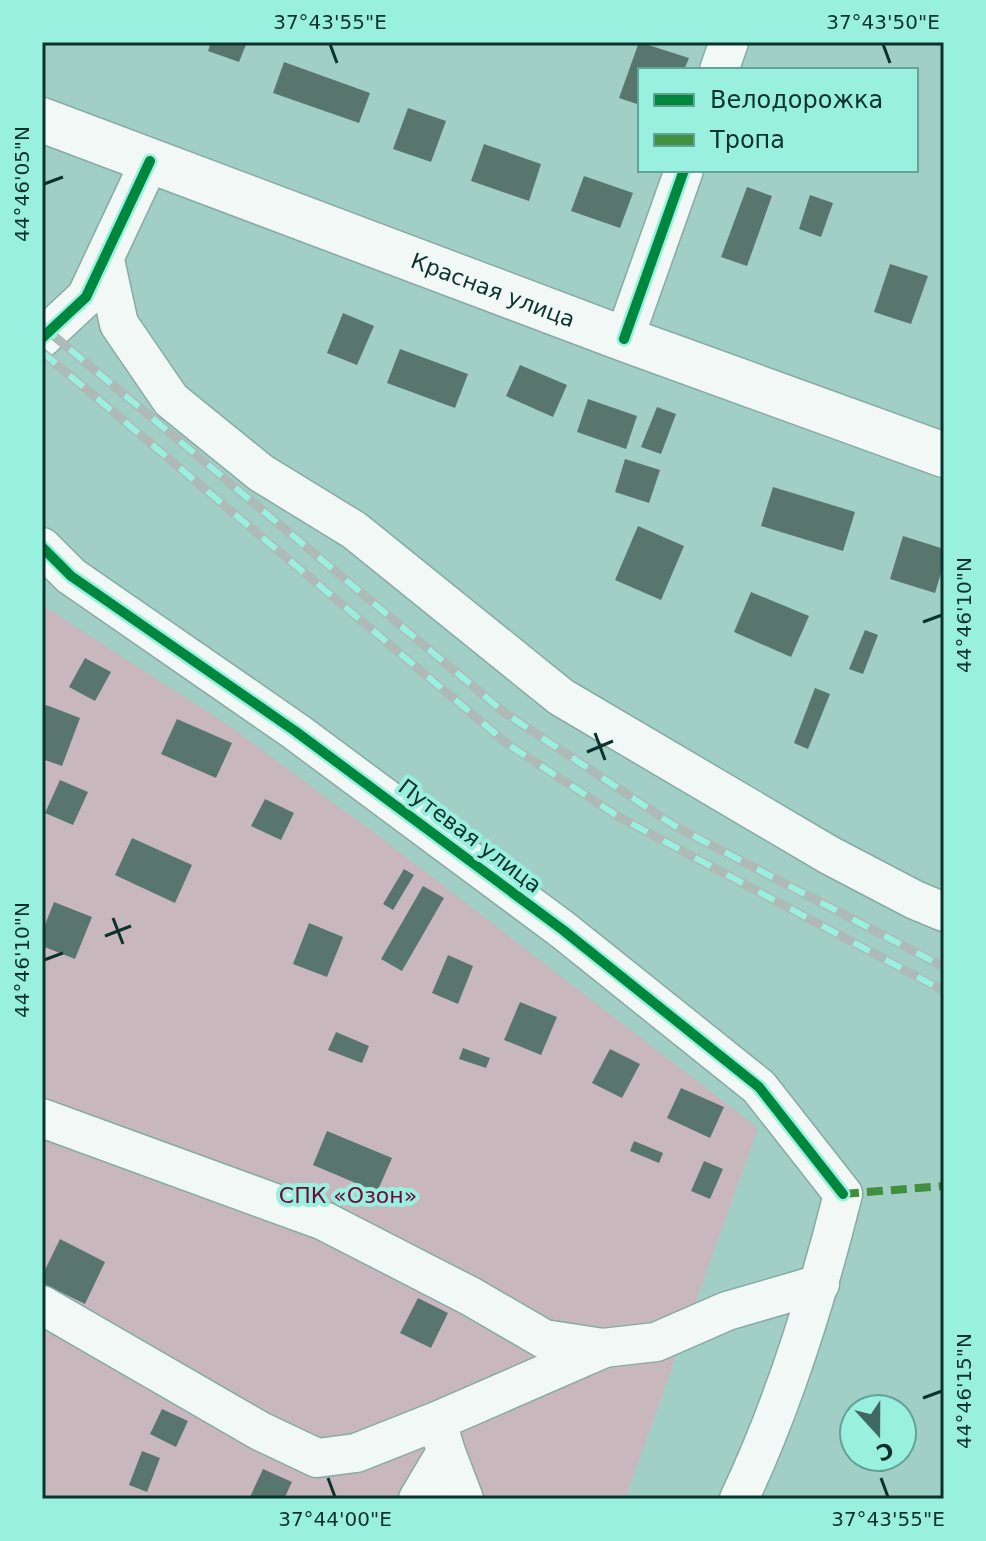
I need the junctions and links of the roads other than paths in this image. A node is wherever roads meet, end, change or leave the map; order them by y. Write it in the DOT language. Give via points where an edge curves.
graph roads {
  1 [pos="729,42"];
  2 [pos="720,68"];
  3 [pos="42,120"];
  4 [pos="150,161"];
  5 [pos="683,172"];
  6 [pos="105,260"];
  7 [pos="42,338"];
  8 [pos="624,339"];
  9 [pos="944,455"];
  10 [pos="42,547"];
  11 [pos="944,912"];
  12 [pos="42,1118"];
  13 [pos="820,1284"];
  14 [pos="42,1305"];
  15 [pos="603,1348"];
  16 [pos="441,1436"];
  17 [pos="418,1499"];
  18 [pos="464,1499"];
  19 [pos="739,1499"];
  1 -- 2 [label="street"];
  3 -- 4 [label="main road, Красная улица"];
  4 -- 6 [label="street"];
  4 -- 8 [label="main road, Красная улица"];
  5 -- 8 [label="street"];
  6 -- 7 [label="street" via="86,297"];
  6 -- 11 [label="street" via="119,324 171,400 261,473 354,530 561,697 829,855"];
  8 -- 9 [label="main road, Красная улица"];
  10 -- 13 [label="street, Путевая улица" via="71,576 295,731 563,930 759,1087 843,1194"];
  12 -- 15 [label="street" via="324,1221 544,1339"];
  13 -- 15 [label="street" via="727,1311 656,1342"];
  13 -- 19 [label="street" via="762,1451"];
  14 -- 16 [label="street" via="260,1431 317,1458"];
  15 -- 16 [label="street"];
  16 -- 17 [label="street"];
  16 -- 18 [label="street"];
}
